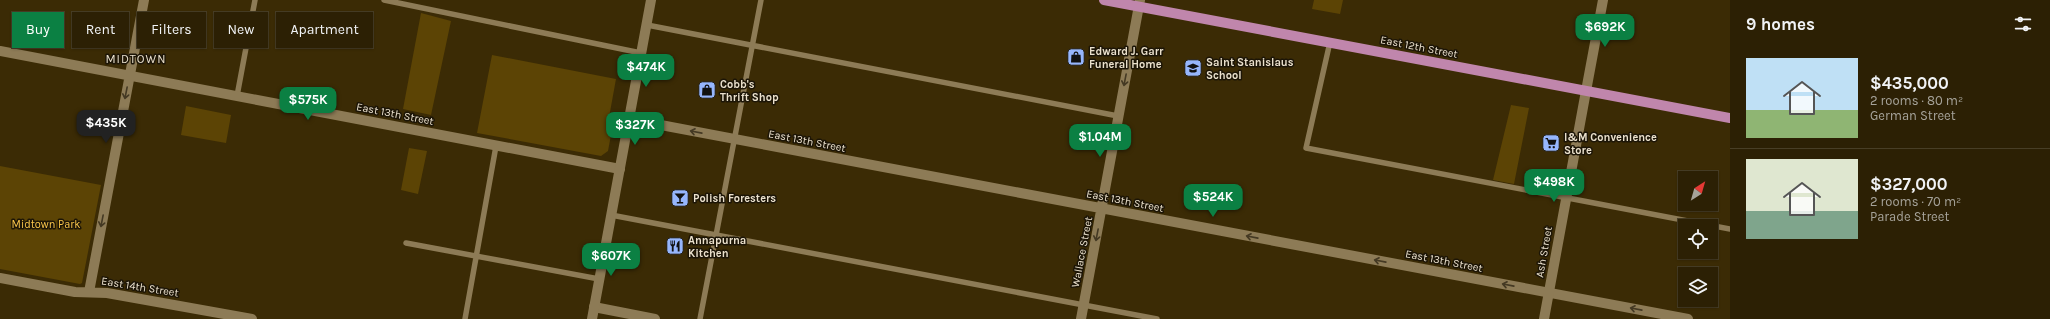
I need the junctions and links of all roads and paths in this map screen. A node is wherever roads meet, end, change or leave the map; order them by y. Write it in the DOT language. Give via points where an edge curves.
graph roads {
  1 [pos="144,0"];
  2 [pos="255,0"];
  3 [pos="384,0"];
  4 [pos="651,0"];
  5 [pos="761,0"];
  6 [pos="1104,0"];
  7 [pos="1603,0"];
  8 [pos="1139,3"];
  9 [pos="647,25"];
  10 [pos="1330,42"];
  11 [pos="752,45"];
  12 [pos="0,51"];
  13 [pos="641,53"];
  14 [pos="130,76"];
  15 [pos="1586,91"];
  16 [pos="237,96"];
  17 [pos="1118,116"];
  18 [pos="1730,118"];
  19 [pos="629,120"];
  20 [pos="734,139"];
  21 [pos="496,146"];
  22 [pos="620,169"];
  23 [pos="1566,198"];
  24 [pos="1102,209"];
  25 [pos="611,215"];
  26 [pos="1730,229"];
  27 [pos="716,235"];
  28 [pos="406,243"];
  29 [pos="477,256"];
  30 [pos="0,278"];
  31 [pos="599,279"];
  32 [pos="89,292"];
  33 [pos="1549,293"];
  34 [pos="1084,305"];
  35 [pos="594,307"];
  36 [pos="252,319"];
  37 [pos="465,319"];
  38 [pos="592,319"];
  39 [pos="655,319"];
  40 [pos="700,319"];
  41 [pos="1081,319"];
  42 [pos="1157,319"];
  43 [pos="1544,319"];
  44 [pos="1688,319"];
  1 -- 14 [label="street"];
  2 -- 16 [label="lane"];
  3 -- 13 [label="lane"];
  4 -- 9 [label="street"];
  5 -- 11 [label="lane"];
  6 -- 8 [label="main road, East 12th Street"];
  7 -- 15 [label="street, Ash Street"];
  8 -- 10 [label="main road, East 12th Street"];
  8 -- 17 [label="street, Wallace Street, one-way"];
  9 -- 11 [label="lane"];
  9 -- 13 [label="street"];
  10 -- 15 [label="main road, East 12th Street"];
  10 -- 23 [label="lane" via="1306,148"];
  11 -- 17 [label="lane"];
  11 -- 20 [label="lane"];
  12 -- 14 [label="street, East 13th Street"];
  13 -- 19 [label="street"];
  14 -- 16 [label="street, East 13th Street"];
  14 -- 32 [label="street, one-way"];
  15 -- 18 [label="main road, East 12th Street"];
  15 -- 23 [label="street, Ash Street"];
  16 -- 21 [label="street, East 13th Street"];
  17 -- 24 [label="street, Wallace Street"];
  20 -- 19 [label="street, East 13th Street, one-way"];
  19 -- 22 [label="street"];
  20 -- 24 [label="street, East 13th Street"];
  20 -- 27 [label="lane"];
  21 -- 22 [label="street, East 13th Street"];
  21 -- 29 [label="lane"];
  22 -- 25 [label="street"];
  23 -- 26 [label="lane"];
  23 -- 33 [label="street, Ash Street"];
  33 -- 24 [label="street, East 13th Street, one-way"];
  24 -- 34 [label="street, Wallace Street, one-way"];
  25 -- 27 [label="lane"];
  25 -- 31 [label="street"];
  27 -- 34 [label="lane"];
  27 -- 40 [label="lane"];
  28 -- 29 [label="lane"];
  29 -- 31 [label="lane"];
  29 -- 37 [label="lane"];
  30 -- 32 [label="street, East 14th Street" via="75,292"];
  31 -- 35 [label="street"];
  32 -- 36 [label="street, East 14th Street"];
  33 -- 43 [label="street, Ash Street"];
  44 -- 33 [label="street, East 13th Street, one-way"];
  34 -- 41 [label="street, Wallace Street"];
  34 -- 42 [label="lane"];
  35 -- 38 [label="street"];
  35 -- 39 [label="street"];
}
